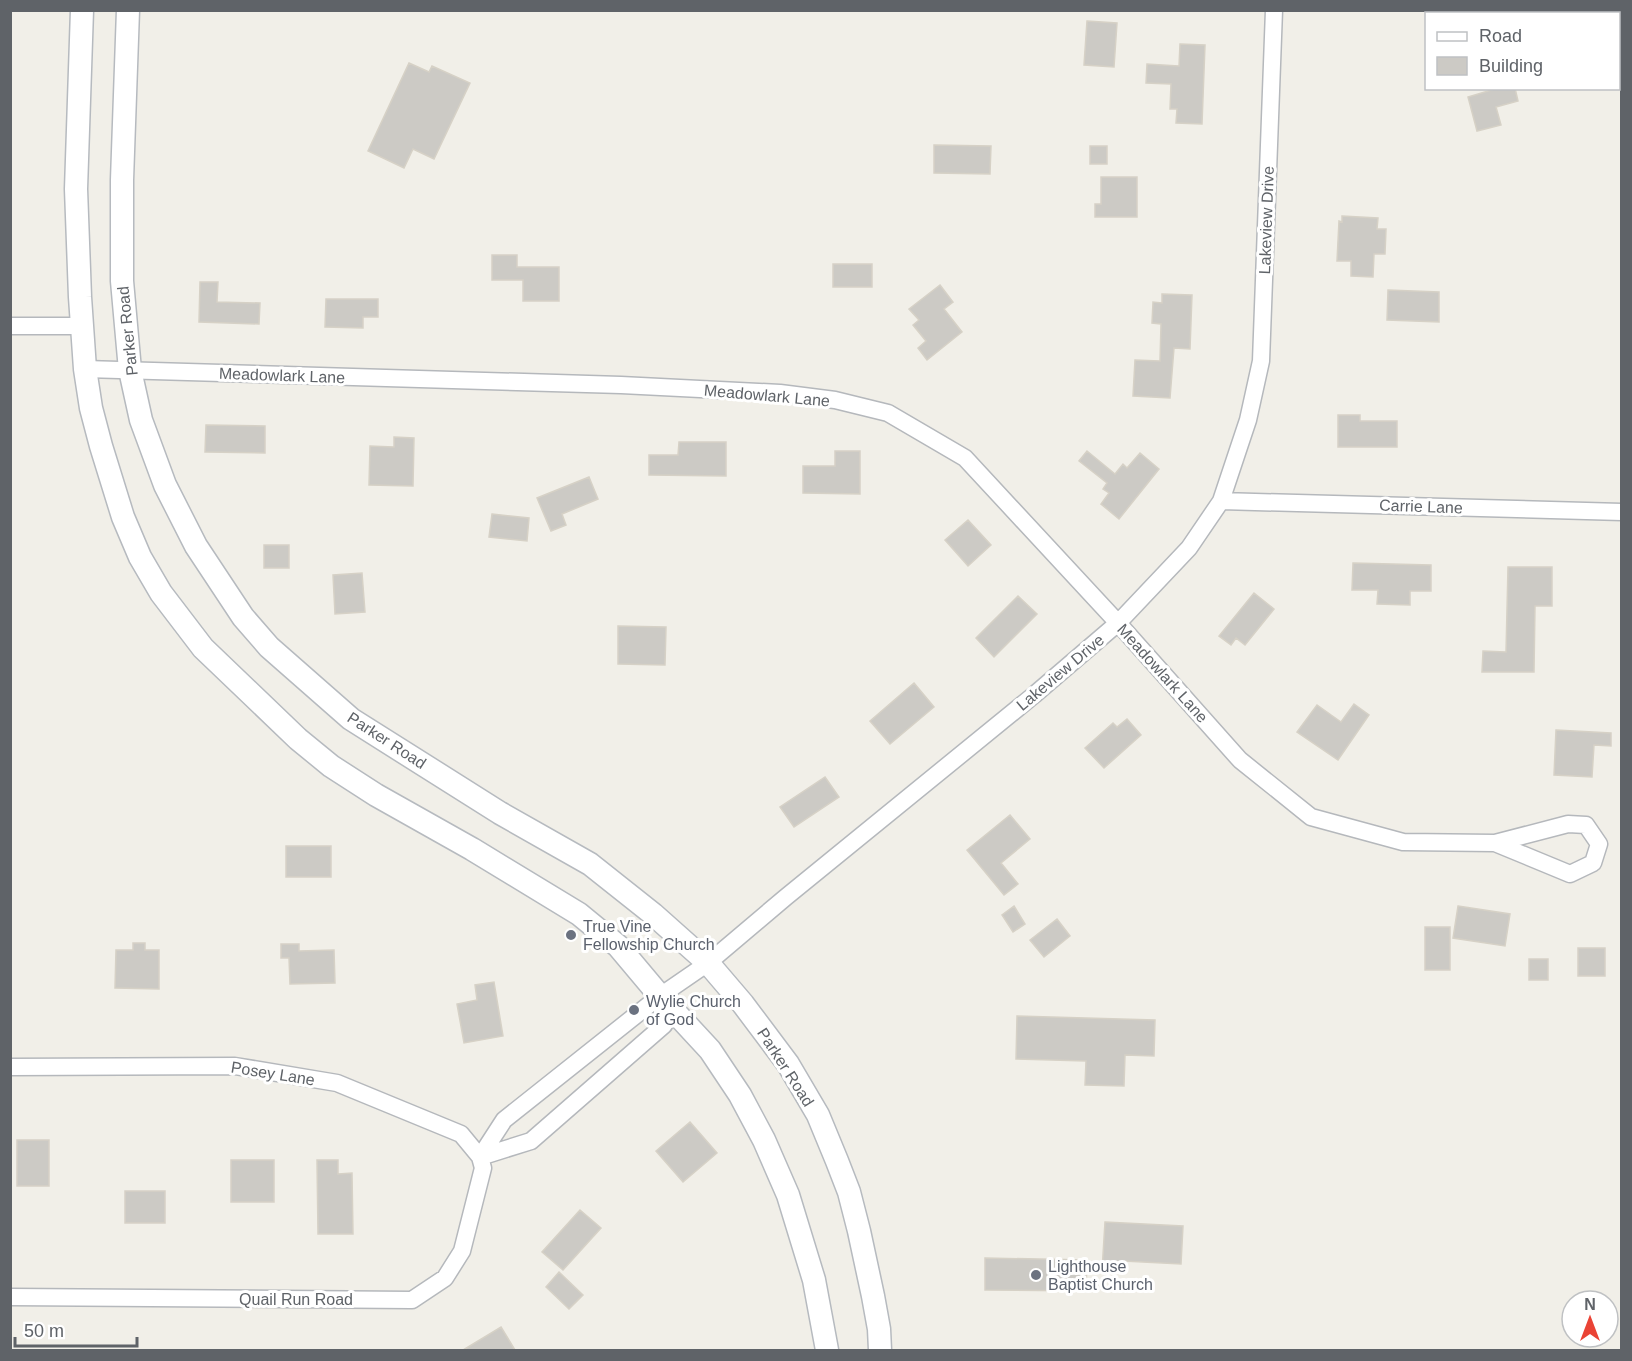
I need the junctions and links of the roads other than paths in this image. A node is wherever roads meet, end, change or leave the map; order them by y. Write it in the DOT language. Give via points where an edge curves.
graph roads {
  1 [pos="82,10"];
  2 [pos="128,10"];
  3 [pos="1274,10"];
  4 [pos="10,326"];
  5 [pos="81,326"];
  6 [pos="85,369"];
  7 [pos="130,370"];
  8 [pos="1221,501"];
  9 [pos="1622,512"];
  10 [pos="1118,622"];
  11 [pos="1496,843"];
  12 [pos="708,963"];
  13 [pos="660,996"];
  14 [pos="10,1067"];
  15 [pos="480,1157"];
  16 [pos="10,1297"];
  17 [pos="827,1350"];
  18 [pos="880,1350"];
  1 -- 5 [label="main road" via="76,189"];
  2 -- 7 [label="main road, Parker Road" via="122,280"];
  3 -- 8 [label="street, Lakeview Drive" via="1261,361 1248,420"];
  4 -- 5 [label="street"];
  5 -- 6 [label="main road"];
  6 -- 7 [label="street, Meadowlark Lane"];
  6 -- 13 [label="main road" via="103,455 123,517 161,593 203,648 331,766 579,914 618,946"];
  7 -- 10 [label="street, Meadowlark Lane" via="768,392 835,400 888,413 965,458"];
  7 -- 12 [label="main road, Parker Road" via="141,420 161,474 196,546 243,617 269,647 351,719 500,813 590,864"];
  8 -- 9 [label="street, Carrie Lane"];
  8 -- 10 [label="street, Lakeview Drive" via="1189,548"];
  10 -- 11 [label="street, Meadowlark Lane" via="1240,760 1311,817 1403,842"];
  10 -- 12 [label="street, Lakeview Drive"];
  11 -- 11 [label="street, Meadowlark Lane" via="1570,874 1593,863 1599,844 1586,825 1568,824"];
  12 -- 13 [label="street, Lakeview Drive"];
  12 -- 18 [label="main road, Parker Road" via="788,1064 818,1115 849,1192 873,1296"];
  13 -- 15 [label="street, Quail Run Road" via="504,1120"];
  13 -- 15 [label="street" via="664,1024 531,1141"];
  13 -- 17 [label="main road" via="710,1050 764,1140 788,1195 814,1280"];
  14 -- 15 [label="street, Posey Lane" via="235,1066 337,1083 461,1134"];
  15 -- 16 [label="street, Quail Run Road" via="483,1168 462,1251 445,1278 412,1300"];
}
